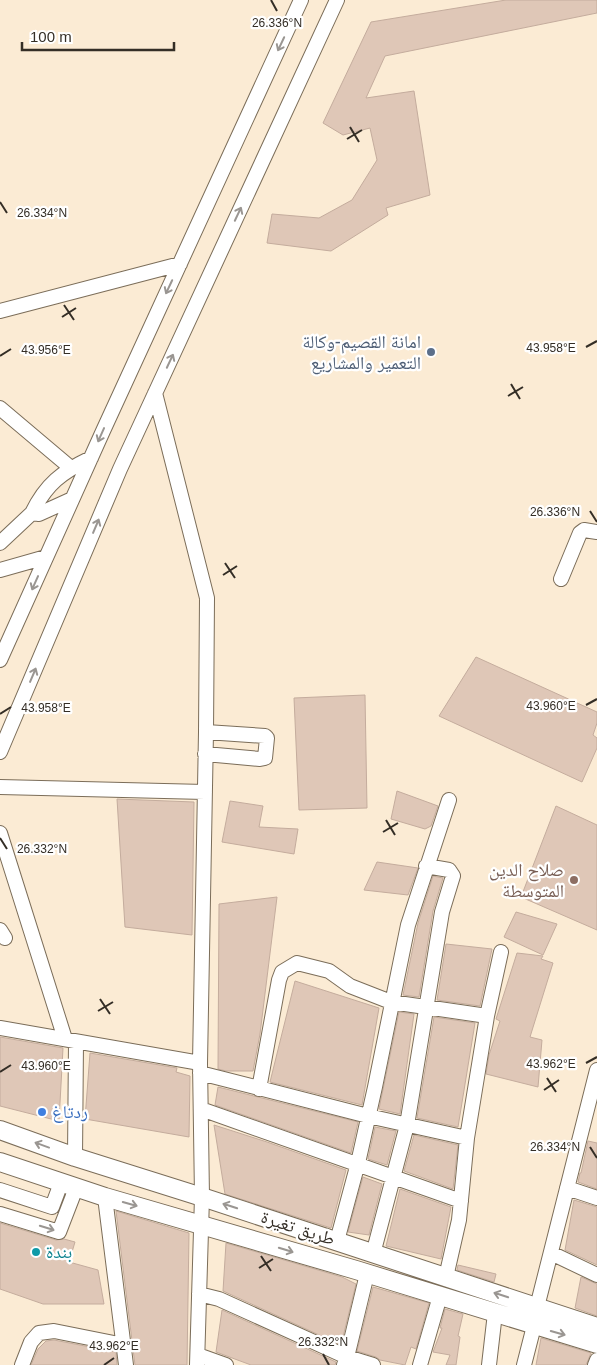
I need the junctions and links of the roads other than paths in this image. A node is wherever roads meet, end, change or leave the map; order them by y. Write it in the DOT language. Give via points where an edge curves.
graph roads {
  1 [pos="301,0"];
  2 [pos="337,0"];
  3 [pos="180,264"];
  4 [pos="0,311"];
  5 [pos="155,393"];
  6 [pos="0,408"];
  7 [pos="91,458"];
  8 [pos="71,468"];
  9 [pos="72,500"];
  10 [pos="32,513"];
  11 [pos="597,532"];
  12 [pos="0,543"];
  13 [pos="46,557"];
  14 [pos="0,570"];
  15 [pos="561,580"];
  16 [pos="0,660"];
  17 [pos="206,732"];
  18 [pos="0,752"];
  19 [pos="205,754"];
  20 [pos="0,787"];
  21 [pos="205,792"];
  22 [pos="450,800"];
  23 [pos="0,833"];
  24 [pos="426,866"];
  25 [pos="501,952"];
  26 [pos="391,1002"];
  27 [pos="426,1006"];
  28 [pos="487,1016"];
  29 [pos="0,1028"];
  30 [pos="70,1041"];
  31 [pos="200,1068"];
  32 [pos="597,1070"];
  33 [pos="259,1089"];
  34 [pos="593,1106"];
  35 [pos="201,1109"];
  36 [pos="368,1116"];
  37 [pos="406,1125"];
  38 [pos="0,1130"];
  39 [pos="467,1138"];
  40 [pos="75,1157"];
  41 [pos="0,1162"];
  42 [pos="358,1164"];
  43 [pos="393,1178"];
  44 [pos="68,1186"];
  45 [pos="567,1188"];
  46 [pos="0,1190"];
  47 [pos="105,1197"];
  48 [pos="202,1197"];
  49 [pos="597,1198"];
  50 [pos="461,1201"];
  51 [pos="52,1207"];
  52 [pos="66,1213"];
  53 [pos="0,1214"];
  54 [pos="202,1225"];
  55 [pos="337,1241"];
  56 [pos="551,1253"];
  57 [pos="373,1254"];
  58 [pos="367,1274"];
  59 [pos="597,1275"];
  60 [pos="446,1277"];
  61 [pos="200,1294"];
  62 [pos="440,1296"];
  63 [pos="537,1307"];
  64 [pos="495,1313"];
  65 [pos="534,1326"];
  66 [pos="597,1327"];
  67 [pos="597,1344"];
  68 [pos="124,1345"];
  69 [pos="198,1360"];
  70 [pos="597,1360"];
  71 [pos="346,1361"];
  72 [pos="22,1365"];
  73 [pos="126,1365"];
  74 [pos="226,1365"];
  75 [pos="373,1365"];
  76 [pos="420,1365"];
  77 [pos="489,1365"];
  78 [pos="524,1365"];
  79 [pos="595,1365"];
  1 -- 3 [label="street, one-way"];
  5 -- 2 [label="street, one-way"];
  3 -- 4 [label="street"];
  3 -- 7 [label="street, one-way"];
  5 -- 17 [label="street" via="207,598"];
  18 -- 5 [label="street, one-way"];
  6 -- 8 [label="street"];
  7 -- 8 [label="street"];
  7 -- 9 [label="street"];
  8 -- 10 [label="street" via="54,480"];
  9 -- 10 [label="street" via="39,514"];
  9 -- 13 [label="street"];
  10 -- 12 [label="street"];
  11 -- 15 [label="street" via="584,530 580,533"];
  13 -- 14 [label="street"];
  13 -- 16 [label="street, one-way"];
  17 -- 19 [label="street"];
  17 -- 19 [label="street" via="265,736 267,755 260,759"];
  19 -- 21 [label="street"];
  20 -- 21 [label="street"];
  21 -- 31 [label="street"];
  22 -- 24 [label="street"];
  23 -- 30 [label="street"];
  24 -- 26 [label="street" via="408,925"];
  24 -- 27 [label="street" via="449,870 454,876 442,912"];
  25 -- 28 [label="street"];
  26 -- 27 [label="street"];
  26 -- 33 [label="street" via="350,986 329,971 297,963 288,967 279,980"];
  26 -- 36 [label="street"];
  27 -- 28 [label="street"];
  27 -- 37 [label="street"];
  28 -- 39 [label="street"];
  29 -- 30 [label="street"];
  30 -- 31 [label="street"];
  30 -- 40 [label="street"];
  31 -- 33 [label="street"];
  31 -- 35 [label="street"];
  32 -- 34 [label="street"];
  33 -- 36 [label="street"];
  34 -- 45 [label="street"];
  35 -- 42 [label="street"];
  35 -- 48 [label="street"];
  36 -- 37 [label="street"];
  36 -- 42 [label="street"];
  37 -- 39 [label="street"];
  37 -- 43 [label="street"];
  40 -- 38 [label="main road, طريق تغيرة, one-way"];
  39 -- 50 [label="street"];
  40 -- 48 [label="main road, طريق تغيرة"];
  41 -- 44 [label="main road, طريق تغيرة"];
  42 -- 43 [label="street"];
  42 -- 55 [label="street"];
  43 -- 50 [label="street"];
  43 -- 57 [label="street"];
  44 -- 47 [label="main road, طريق تغيرة"];
  44 -- 51 [label="street"];
  44 -- 52 [label="street"];
  45 -- 49 [label="street"];
  45 -- 56 [label="street"];
  46 -- 51 [label="street"];
  47 -- 54 [label="main road, طريق تغيرة, one-way"];
  47 -- 68 [label="street"];
  48 -- 54 [label="street"];
  55 -- 48 [label="main road, طريق تغيرة, one-way"];
  50 -- 60 [label="street"];
  51 -- 52 [label="street"];
  53 -- 52 [label="street, one-way" via="59,1232"];
  54 -- 58 [label="main road, طريق تغيرة, one-way"];
  54 -- 61 [label="street"];
  55 -- 57 [label="main road, طريق تغيرة"];
  56 -- 59 [label="street"];
  56 -- 63 [label="street"];
  57 -- 60 [label="main road, طريق تغيرة"];
  58 -- 62 [label="main road, طريق تغيرة"];
  58 -- 71 [label="street"];
  63 -- 60 [label="main road, طريق تغيرة, one-way"];
  61 -- 69 [label="street"];
  61 -- 71 [label="street" via="220,1300"];
  62 -- 64 [label="main road, طريق تغيرة"];
  62 -- 76 [label="street"];
  63 -- 66 [label="main road, طريق تغيرة"];
  64 -- 65 [label="main road, طريق تغيرة"];
  64 -- 77 [label="street"];
  65 -- 67 [label="main road, طريق تغيرة, one-way"];
  65 -- 78 [label="street"];
  68 -- 72 [label="street" via="54,1331 39,1333"];
  68 -- 73 [label="street"];
  69 -- 74 [label="street"];
  70 -- 79 [label="street"];
  71 -- 75 [label="street"];
}
